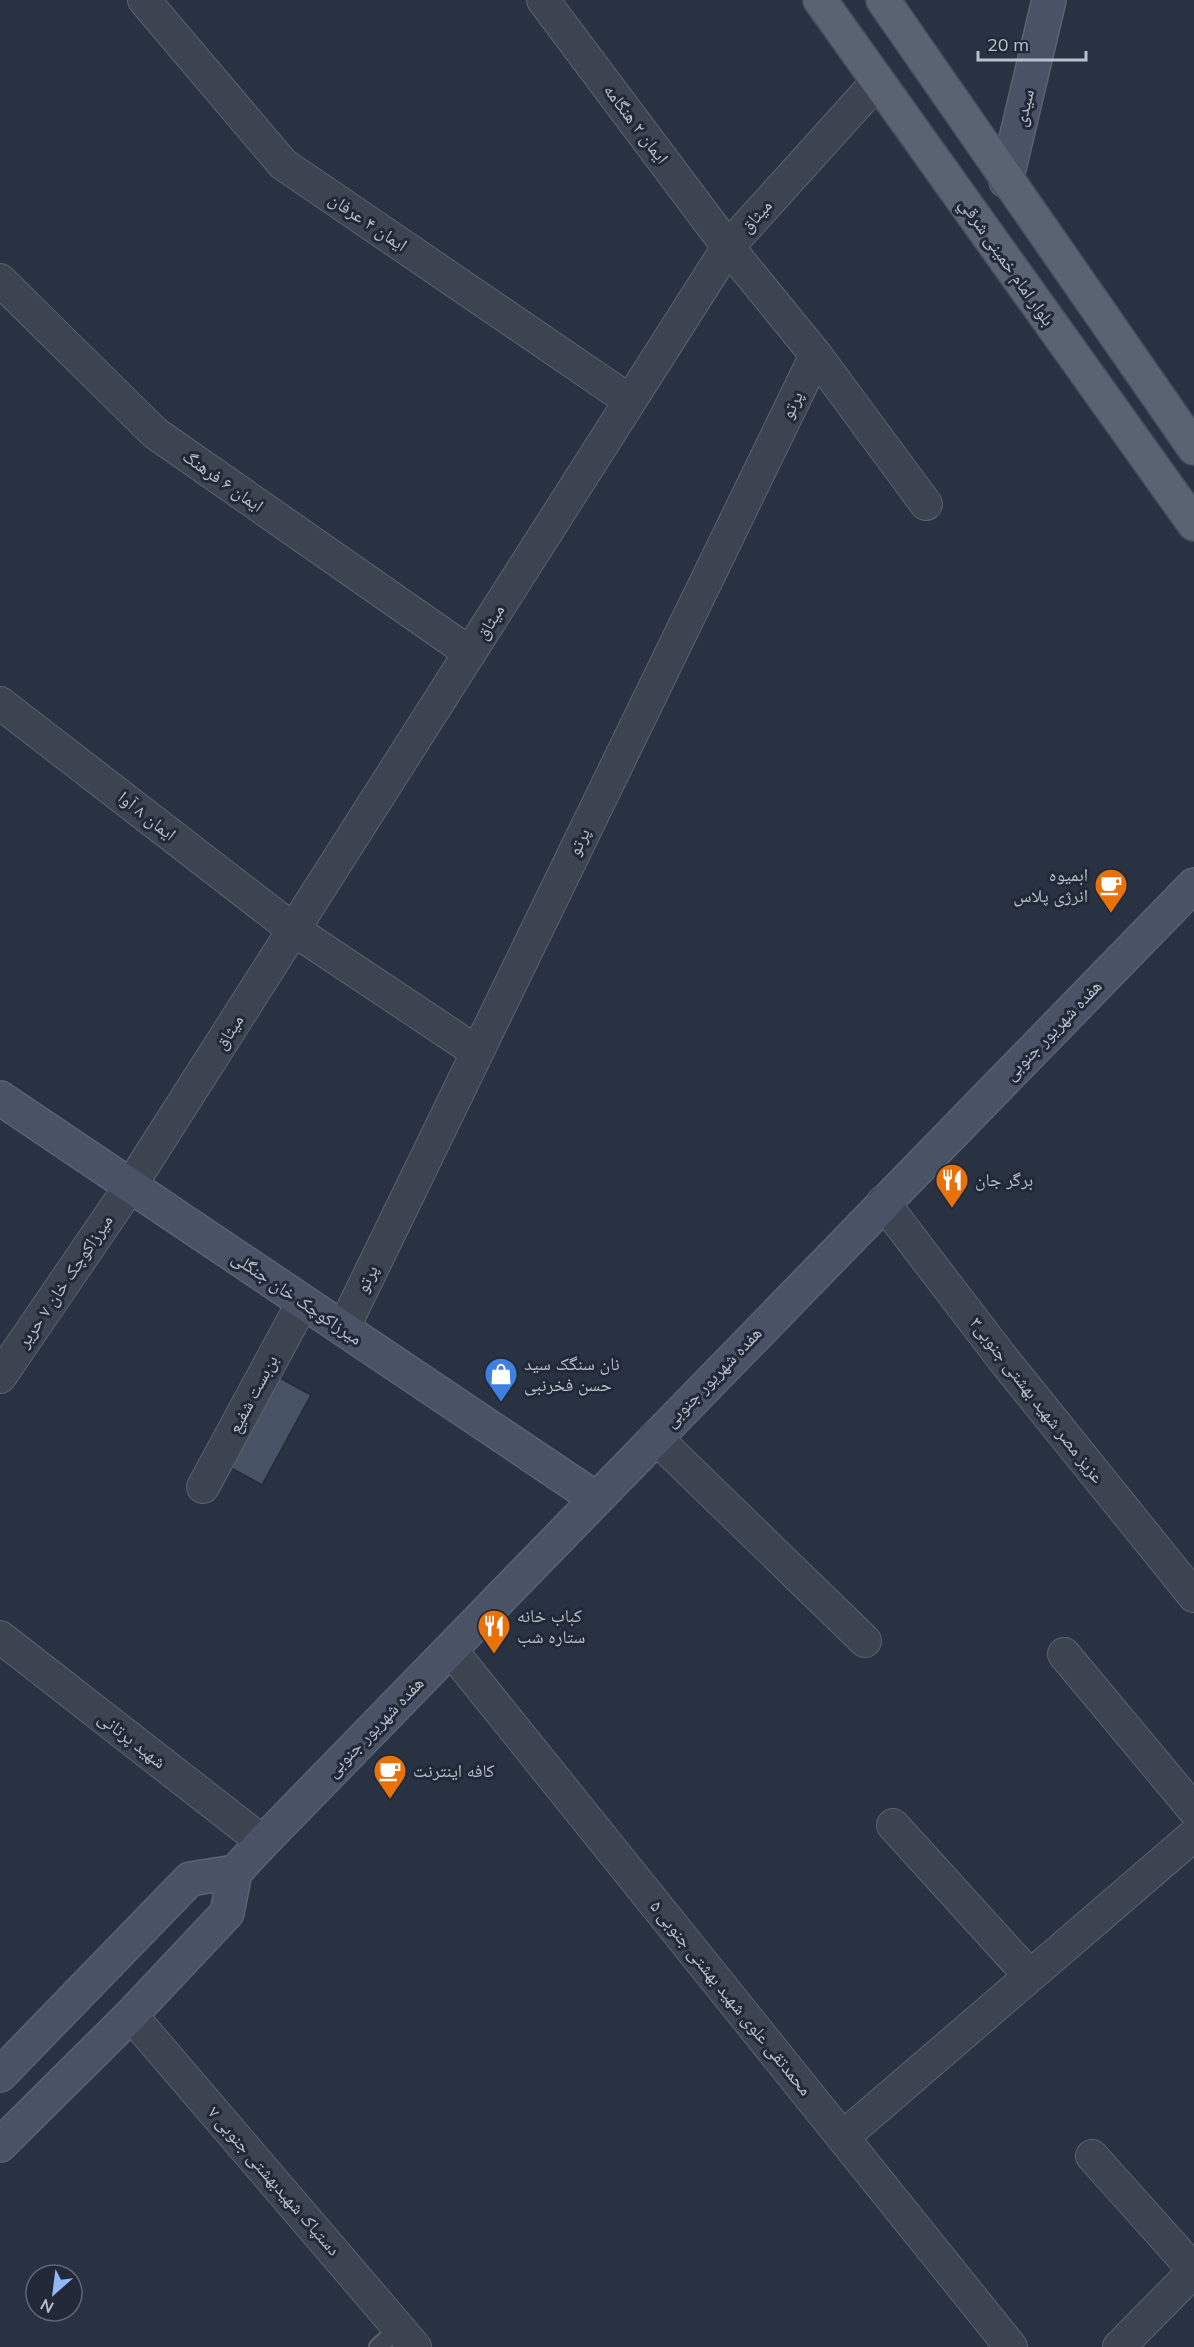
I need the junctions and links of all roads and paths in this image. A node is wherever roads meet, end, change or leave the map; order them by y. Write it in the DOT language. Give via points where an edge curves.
graph roads {
  1 [pos="144,0"];
  2 [pos="543,0"];
  3 [pos="820,0"];
  4 [pos="882,0"];
  5 [pos="1049,0"];
  6 [pos="878,81"];
  7 [pos="951,99"];
  8 [pos="911,128"];
  9 [pos="1003,176"];
  10 [pos="963,200"];
  11 [pos="728,247"];
  12 [pos="0,280"];
  13 [pos="816,355"];
  14 [pos="630,401"];
  15 [pos="1194,448"];
  16 [pos="926,504"];
  17 [pos="1194,524"];
  18 [pos="470,653"];
  19 [pos="0,703"];
  20 [pos="1194,859"];
  21 [pos="1189,893"];
  22 [pos="294,930"];
  23 [pos="477,1052"];
  24 [pos="0,1098"];
  25 [pos="131,1185"];
  26 [pos="883,1202"];
  27 [pos="303,1302"];
  28 [pos="343,1329"];
  29 [pos="0,1377"];
  30 [pos="655,1437"];
  31 [pos="203,1487"];
  32 [pos="595,1498"];
  33 [pos="1194,1596"];
  34 [pos="0,1637"];
  35 [pos="865,1641"];
  36 [pos="451,1650"];
  37 [pos="1064,1654"];
  38 [pos="1194,1810"];
  39 [pos="893,1825"];
  40 [pos="1194,1835"];
  41 [pos="263,1842"];
  42 [pos="235,1872"];
  43 [pos="1030,1976"];
  44 [pos="131,2015"];
  45 [pos="0,2075"];
  46 [pos="843,2137"];
  47 [pos="0,2145"];
  48 [pos="1092,2156"];
  49 [pos="1194,2270"];
  50 [pos="398,2340"];
  51 [pos="1011,2347"];
  52 [pos="1119,2347"];
  1 -- 14 [label="street, ایمان ۴ عرفان" via="283,164"];
  2 -- 11 [label="street, ایمان ۲ هنگامه"];
  3 -- 6 [label="main road, بلوار امام خمینی شرقي"];
  4 -- 7 [label="main road"];
  5 -- 9 [label="main road, سیدی"];
  6 -- 8 [label="main road, بلوار امام خمینی شرقي"];
  6 -- 11 [label="street, میثاق"];
  7 -- 8 [label="main road" via="945,121 936,129"];
  7 -- 9 [label="main road"];
  8 -- 10 [label="main road, بلوار امام خمینی شرقي"];
  9 -- 10 [label="main road" via="977,170 968,178"];
  9 -- 15 [label="main road"];
  10 -- 17 [label="main road, بلوار امام خمینی شرقي"];
  11 -- 13 [label="street, ایمان ۲ هنگامه"];
  11 -- 14 [label="street, میثاق"];
  12 -- 18 [label="street, ایمان ۶ فرهنگ" via="155,434"];
  13 -- 16 [label="street, ایمان ۲ هنگامه"];
  13 -- 23 [label="street, پرتو"];
  14 -- 18 [label="street, میثاق"];
  18 -- 22 [label="street, میثاق"];
  19 -- 22 [label="street, ایمان ۸ آوا"];
  20 -- 21 [label="main road"];
  21 -- 26 [label="main road, هفده شهریور جنوبی"];
  22 -- 23 [label="street, ایمان ۸ آوا"];
  22 -- 25 [label="street, میثاق"];
  23 -- 28 [label="street, پرتو"];
  24 -- 25 [label="main road, میرزاکوچک خان جنگلی"];
  25 -- 27 [label="main road, میرزاکوچک خان جنگلی"];
  25 -- 29 [label="street, میرزاکوچک خان ۷ حریر"];
  26 -- 30 [label="main road, هفده شهریور جنوبی"];
  26 -- 33 [label="street, عزیز مصر شهید بهشتی جنوبی۳" via="1003,1359"];
  27 -- 28 [label="main road, میرزاکوچک خان جنگلی"];
  27 -- 31 [label="street, بن‌بست شفیع"];
  28 -- 32 [label="main road, میرزاکوچک خان جنگلی"];
  30 -- 32 [label="main road, هفده شهریور جنوبی"];
  30 -- 35 [label="street"];
  32 -- 36 [label="main road, هفده شهریور جنوبی"];
  34 -- 41 [label="street, شهید پرتانی"];
  36 -- 41 [label="main road, هفده شهریور جنوبی"];
  36 -- 46 [label="street, محمدتقی علوی شهید بهشتی جنوبی ۵"];
  37 -- 38 [label="street"];
  39 -- 43 [label="street"];
  40 -- 43 [label="street"];
  41 -- 42 [label="main road, هفده شهریور جنوبی"];
  42 -- 44 [label="main road" via="227,1913"];
  42 -- 45 [label="main road" via="190,1879"];
  43 -- 46 [label="street"];
  44 -- 47 [label="main road"];
  44 -- 50 [label="street, دستپاک شهیدبهشتی جنوبی ۷"];
  46 -- 51 [label="street, محمدتقی علوی شهید بهشتی جنوبی ۵"];
  48 -- 49 [label="street"];
  49 -- 52 [label="street"];
}
